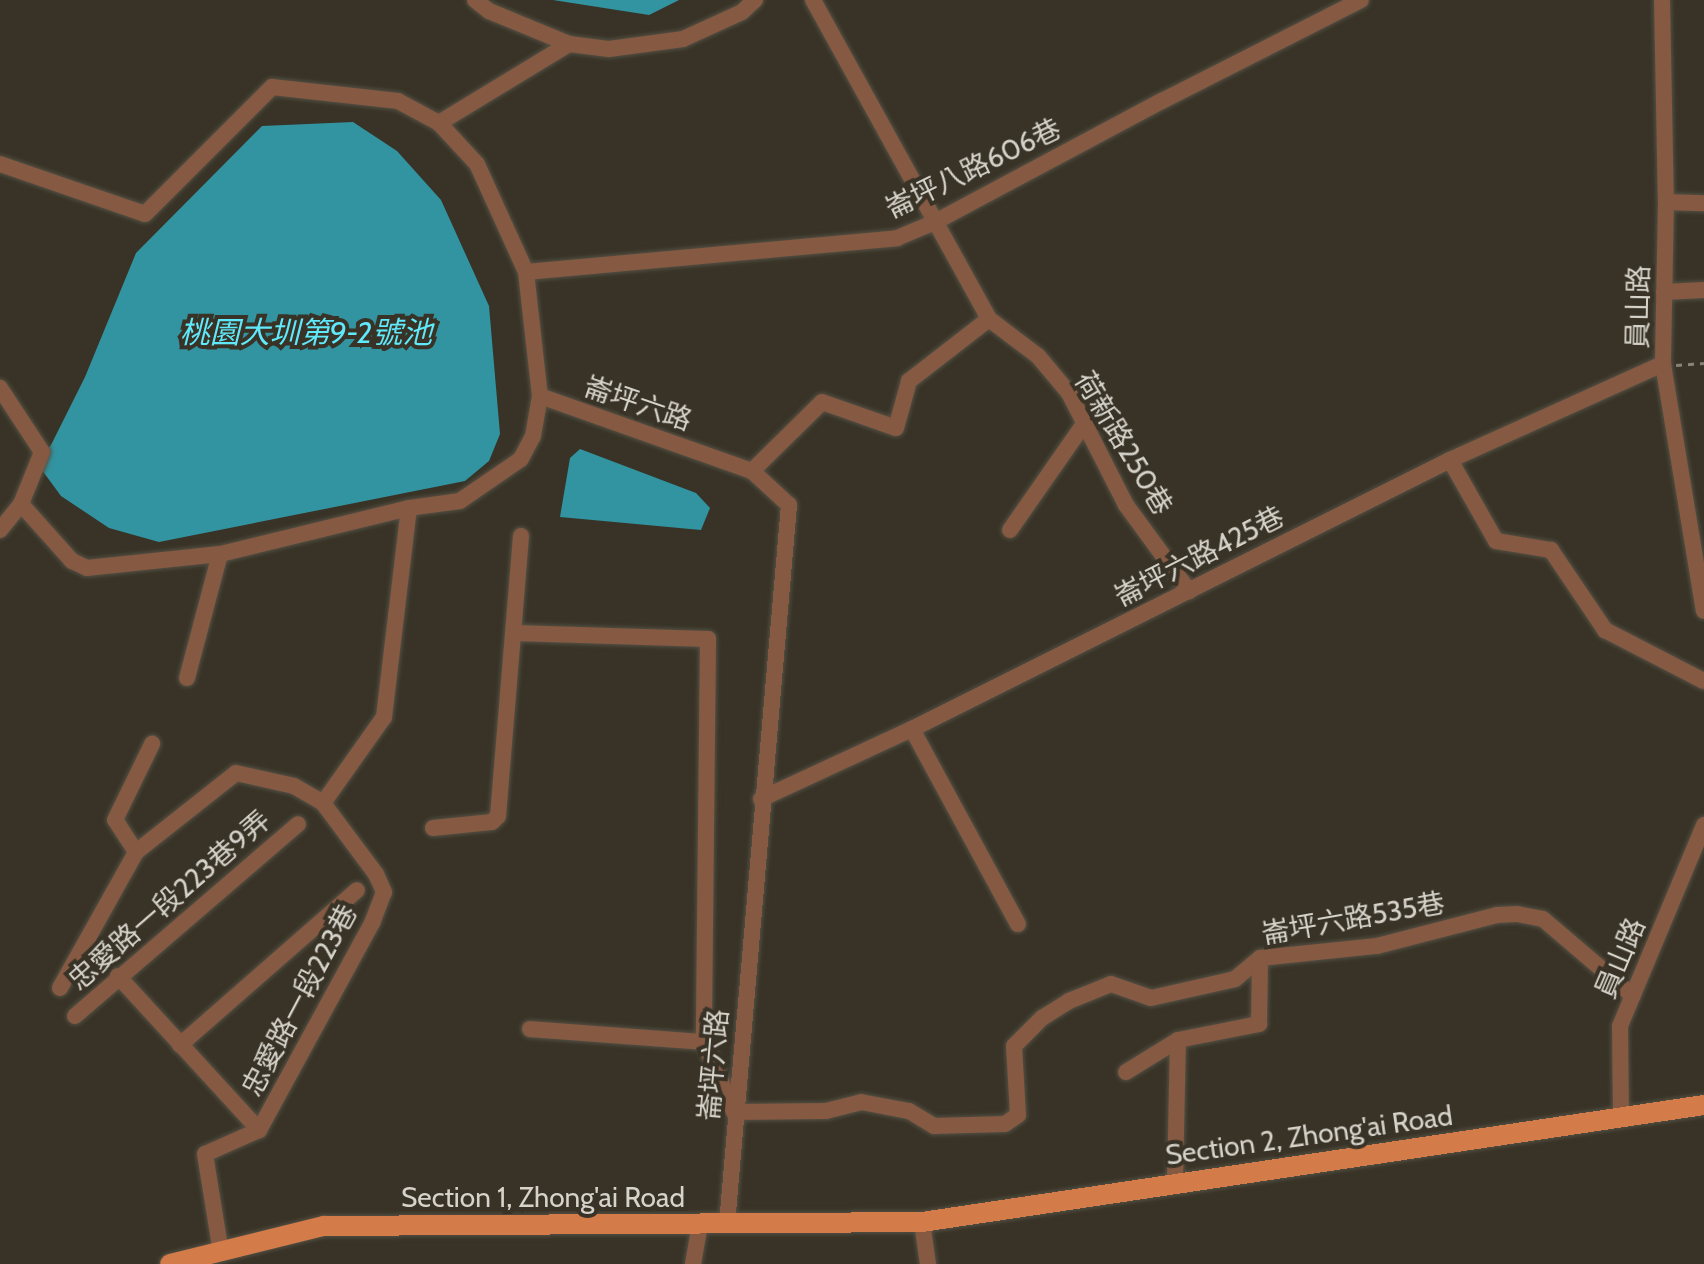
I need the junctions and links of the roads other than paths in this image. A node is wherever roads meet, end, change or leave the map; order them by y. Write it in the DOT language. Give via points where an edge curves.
graph roads {
  1 [pos="475,0"];
  2 [pos="755,0"];
  3 [pos="813,0"];
  4 [pos="1361,0"];
  5 [pos="1662,0"];
  6 [pos="569,44"];
  7 [pos="439,123"];
  8 [pos="0,164"];
  9 [pos="1666,202"];
  10 [pos="1704,203"];
  11 [pos="935,222"];
  12 [pos="526,272"];
  13 [pos="1704,290"];
  14 [pos="1664,292"];
  15 [pos="989,319"];
  16 [pos="1663,364"];
  17 [pos="0,388"];
  18 [pos="540,396"];
  19 [pos="1084,424"];
  20 [pos="1450,460"];
  21 [pos="752,471"];
  22 [pos="21,504"];
  23 [pos="409,508"];
  24 [pos="0,530"];
  25 [pos="1010,530"];
  26 [pos="521,536"];
  27 [pos="220,554"];
  28 [pos="1189,591"];
  29 [pos="1704,611"];
  30 [pos="514,633"];
  31 [pos="187,678"];
  32 [pos="1704,681"];
  33 [pos="912,729"];
  34 [pos="152,744"];
  35 [pos="761,799"];
  36 [pos="323,803"];
  37 [pos="298,824"];
  38 [pos="1704,825"];
  39 [pos="433,828"];
  40 [pos="136,852"];
  41 [pos="357,890"];
  42 [pos="1018,924"];
  43 [pos="1260,958"];
  44 [pos="118,976"];
  45 [pos="60,988"];
  46 [pos="1633,996"];
  47 [pos="75,1016"];
  48 [pos="530,1029"];
  49 [pos="1178,1040"];
  50 [pos="704,1042"];
  51 [pos="180,1045"];
  52 [pos="1126,1072"];
  53 [pos="1704,1105"];
  54 [pos="734,1112"];
  55 [pos="1621,1119"];
  56 [pos="259,1130"];
  57 [pos="1175,1181"];
  58 [pos="922,1222"];
  59 [pos="700,1224"];
  60 [pos="727,1224"];
  61 [pos="221,1253"];
  62 [pos="170,1264"];
  63 [pos="693,1264"];
  64 [pos="928,1264"];
  1 -- 6 [label="street" via="489,11"];
  2 -- 6 [label="street" via="742,12 683,39 609,49"];
  3 -- 11 [label="street, 荷新路250巷"];
  4 -- 11 [label="street, 崙坪八路606巷"];
  5 -- 9 [label="street, 員山路"];
  6 -- 7 [label="street"];
  7 -- 8 [label="street, 崙坪六路" via="398,101 272,87 145,214"];
  7 -- 12 [label="street, 崙坪六路" via="477,164"];
  9 -- 10 [label="street"];
  9 -- 14 [label="street, 員山路"];
  11 -- 12 [label="street, 崙坪八路606巷" via="897,238"];
  11 -- 15 [label="street, 荷新路250巷"];
  12 -- 18 [label="street, 崙坪六路"];
  13 -- 14 [label="street"];
  14 -- 16 [label="street, 員山路"];
  15 -- 19 [label="street, 荷新路250巷" via="1038,356 1069,393"];
  15 -- 21 [label="street" via="909,381 896,428 822,402"];
  16 -- 20 [label="street, 崙坪六路425巷"];
  16 -- 29 [label="street, 員山路"];
  17 -- 22 [label="street" via="42,452"];
  18 -- 21 [label="street, 崙坪六路"];
  18 -- 23 [label="street" via="533,436 521,459 460,501"];
  19 -- 25 [label="street"];
  19 -- 28 [label="street, 荷新路250巷" via="1126,505"];
  20 -- 28 [label="street, 崙坪六路425巷"];
  20 -- 32 [label="street" via="1496,541 1551,550 1605,630"];
  21 -- 35 [label="street, 崙坪六路" via="789,505"];
  22 -- 24 [label="street"];
  22 -- 27 [label="street" via="72,561 87,568"];
  23 -- 27 [label="street"];
  23 -- 36 [label="street" via="384,717"];
  26 -- 30 [label="street"];
  27 -- 31 [label="street"];
  28 -- 33 [label="street, 崙坪六路425巷"];
  30 -- 39 [label="street" via="498,816 492,822"];
  30 -- 50 [label="street" via="708,639"];
  33 -- 35 [label="street, 崙坪六路425巷"];
  33 -- 42 [label="street"];
  34 -- 40 [label="street" via="115,820"];
  35 -- 54 [label="street, 崙坪六路"];
  36 -- 40 [label="street" via="294,786 236,773"];
  36 -- 56 [label="street, 忠愛路一段223巷" via="384,892"];
  37 -- 44 [label="street, 忠愛路一段223巷9弄"];
  38 -- 46 [label="street, 員山路"];
  40 -- 45 [label="street"];
  41 -- 51 [label="street"];
  43 -- 46 [label="street, 崙坪六路535巷" via="1377,946 1517,914 1543,919"];
  43 -- 49 [label="street" via="1259,1024"];
  43 -- 54 [label="street, 崙坪六路535巷" via="1235,979 1151,998 1111,984 1042,1018 1014,1046 1018,1115 1005,1124 934,1126 909,1111 861,1102 826,1111"];
  44 -- 47 [label="street, 忠愛路一段223巷9弄"];
  44 -- 51 [label="street"];
  46 -- 55 [label="street, 員山路" via="1620,1026"];
  48 -- 50 [label="street"];
  49 -- 52 [label="street"];
  49 -- 57 [label="street"];
  50 -- 54 [label="street"];
  51 -- 56 [label="street"];
  53 -- 55 [label="main road, Section 2, Zhong'ai Road"];
  54 -- 60 [label="street, 崙坪六路"];
  55 -- 57 [label="main road, Section 2, Zhong'ai Road"];
  56 -- 61 [label="street, 忠愛路一段223巷" via="205,1154"];
  57 -- 58 [label="main road, Section 2, Zhong'ai Road"];
  58 -- 60 [label="main road, Section 1, Zhong'ai Road"];
  58 -- 64 [label="street"];
  59 -- 60 [label="main road, Section 1, Zhong'ai Road"];
  59 -- 61 [label="main road, Section 1, Zhong'ai Road" via="324,1226"];
  59 -- 63 [label="street"];
  61 -- 62 [label="main road, Section 1, Zhong'ai Road"];
}
